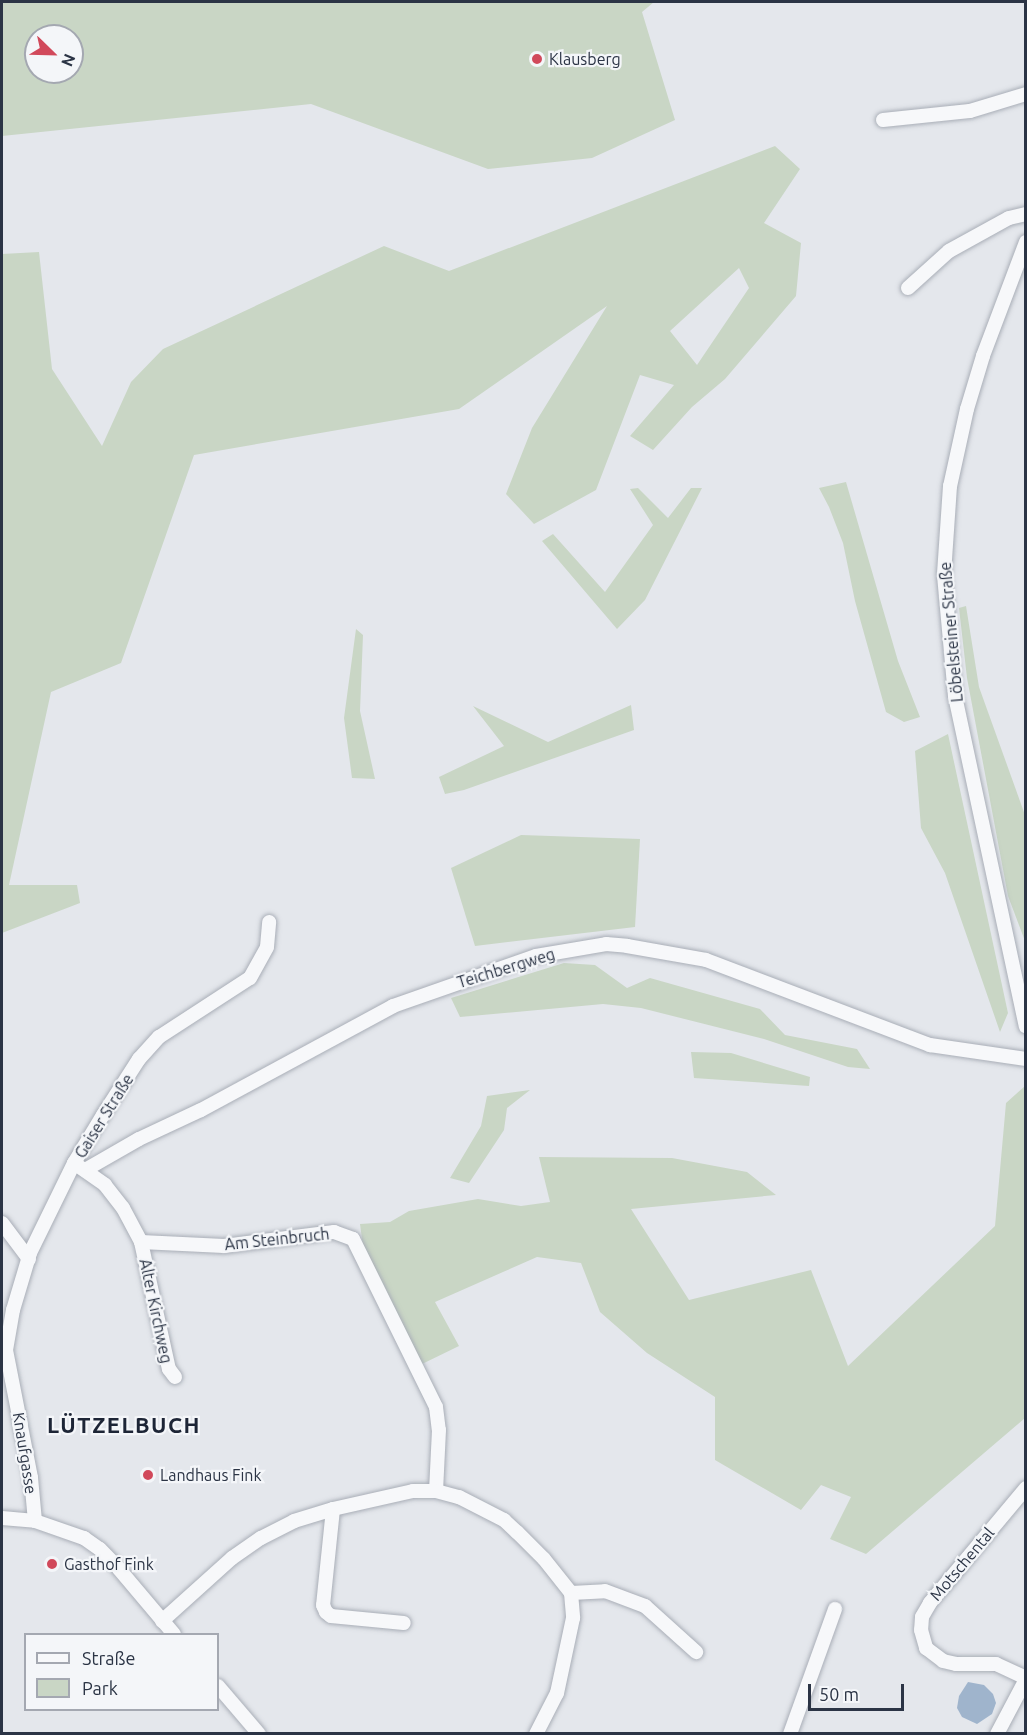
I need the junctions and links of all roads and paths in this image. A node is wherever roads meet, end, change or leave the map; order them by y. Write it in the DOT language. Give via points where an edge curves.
graph roads {
  1 [pos="1026,94"];
  2 [pos="883,120"];
  3 [pos="1026,214"];
  4 [pos="1026,242"];
  5 [pos="908,288"];
  6 [pos="269,922"];
  7 [pos="1026,1026"];
  8 [pos="1026,1059"];
  9 [pos="80,1167"];
  10 [pos="2,1223"];
  11 [pos="141,1242"];
  12 [pos="29,1259"];
  13 [pos="4,1354"];
  14 [pos="176,1377"];
  15 [pos="1026,1488"];
  16 [pos="436,1491"];
  17 [pos="333,1509"];
  18 [pos="2,1518"];
  19 [pos="35,1521"];
  20 [pos="571,1593"];
  21 [pos="835,1609"];
  22 [pos="162,1621"];
  23 [pos="404,1623"];
  24 [pos="172,1633"];
  25 [pos="696,1652"];
  26 [pos="1026,1679"];
  27 [pos="219,1687"];
  28 [pos="260,1734"];
  29 [pos="536,1734"];
  30 [pos="790,1734"];
  31 [pos="997,1734"];
  1 -- 2 [label="street" via="970,111"];
  3 -- 5 [label="street" via="1009,218 949,251"];
  4 -- 7 [label="street, Löbelsteiner Straße" via="967,410 950,486 944,575 955,696"];
  6 -- 9 [label="street, Gaiser Straße" via="267,947 250,978 159,1037 139,1059"];
  8 -- 9 [label="street, Teichbergweg" via="930,1045 706,960 606,944 536,956 393,1006 201,1110"];
  9 -- 11 [label="street" via="105,1185"];
  9 -- 12 [label="street, Gaiser Straße" via="48,1212"];
  10 -- 12 [label="street"];
  11 -- 14 [label="street, Alter Kirchweg" via="169,1369"];
  11 -- 16 [label="street, Am Steinbruch" via="224,1246 328,1232 353,1239 436,1407"];
  12 -- 13 [label="street, Gaiser Straße"];
  13 -- 19 [label="street, Knaufgasse" via="31,1478"];
  15 -- 26 [label="street, Motschental" via="924,1610 921,1630 926,1648 943,1661 996,1664"];
  16 -- 17 [label="street" via="413,1491"];
  16 -- 20 [label="street" via="459,1497 504,1520 544,1559"];
  17 -- 22 [label="street" via="294,1521 261,1538 232,1558"];
  17 -- 23 [label="street" via="323,1605 326,1612 331,1616"];
  18 -- 19 [label="street"];
  19 -- 22 [label="street" via="84,1538 100,1549"];
  20 -- 25 [label="street" via="605,1591 645,1606"];
  20 -- 29 [label="street" via="573,1618 558,1693"];
  21 -- 30 [label="street"];
  22 -- 24 [label="street"];
  26 -- 31 [label="street"];
  27 -- 28 [label="street"];
}
